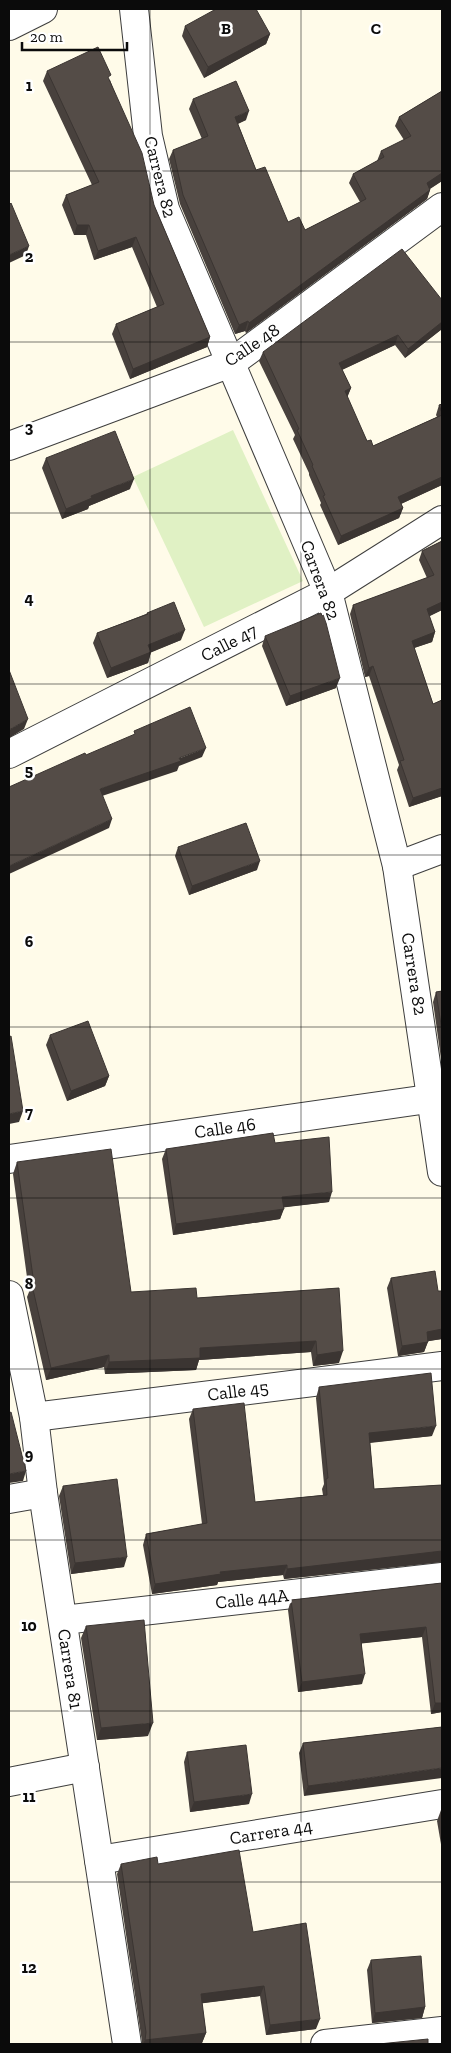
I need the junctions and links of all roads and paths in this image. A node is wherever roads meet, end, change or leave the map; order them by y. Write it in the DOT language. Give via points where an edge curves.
graph roads {
  1 [pos="44,9"];
  2 [pos="134,9"];
  3 [pos="9,26"];
  4 [pos="442,207"];
  5 [pos="231,363"];
  6 [pos="9,446"];
  7 [pos="442,520"];
  8 [pos="328,592"];
  9 [pos="9,754"];
  10 [pos="442,849"];
  11 [pos="397,866"];
  12 [pos="437,1098"];
  13 [pos="9,1159"];
  14 [pos="442,1172"];
  15 [pos="9,1295"];
  16 [pos="442,1366"];
  17 [pos="34,1417"];
  18 [pos="43,1493"];
  19 [pos="9,1499"];
  20 [pos="442,1577"];
  21 [pos="63,1620"];
  22 [pos="85,1767"];
  23 [pos="9,1782"];
  24 [pos="442,1804"];
  25 [pos="99,1860"];
  26 [pos="442,2030"];
  27 [pos="127,2044"];
  28 [pos="325,2044"];
  1 -- 3 [label="street"];
  2 -- 5 [label="street, Carrera 82" via="148,136 165,208"];
  4 -- 5 [label="street, Calle 48"];
  5 -- 6 [label="street, Calle 48"];
  5 -- 8 [label="street, Carrera 82"];
  7 -- 8 [label="street, Calle 47"];
  8 -- 9 [label="street, Calle 47"];
  8 -- 11 [label="street, Carrera 82"];
  10 -- 11 [label="street"];
  11 -- 12 [label="street, Carrera 82"];
  12 -- 13 [label="street, Calle 46"];
  12 -- 14 [label="street, Carrera 82"];
  15 -- 17 [label="street, Carrera 81"];
  16 -- 17 [label="street, Calle 45"];
  17 -- 18 [label="street, Carrera 81"];
  18 -- 19 [label="street"];
  18 -- 21 [label="street, Carrera 81"];
  20 -- 21 [label="street, Calle 44A"];
  21 -- 22 [label="street, Carrera 81"];
  22 -- 23 [label="street"];
  22 -- 25 [label="street, Carrera 81"];
  24 -- 25 [label="street, Carrera 44"];
  25 -- 27 [label="street, Carrera 81"];
  26 -- 28 [label="street"];
}
